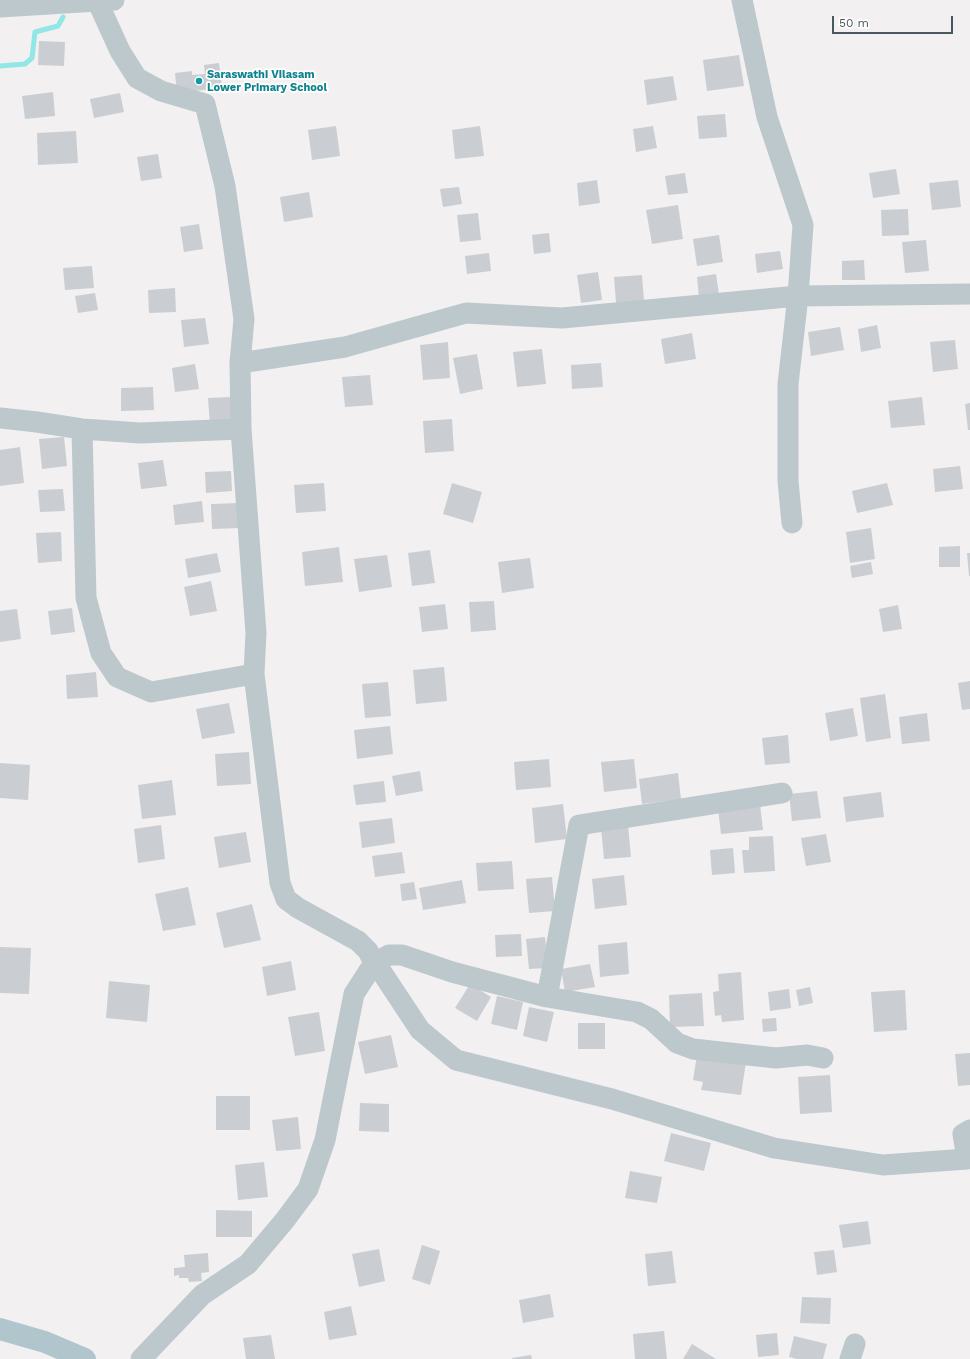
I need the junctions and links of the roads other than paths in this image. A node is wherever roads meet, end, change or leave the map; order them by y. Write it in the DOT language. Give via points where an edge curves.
graph roads {
  1 [pos="742,0"];
  2 [pos="104,1"];
  3 [pos="0,7"];
  4 [pos="970,294"];
  5 [pos="798,296"];
  6 [pos="240,362"];
  7 [pos="0,418"];
  8 [pos="82,429"];
  9 [pos="241,429"];
  10 [pos="792,523"];
  11 [pos="254,674"];
  12 [pos="782,793"];
  13 [pos="374,963"];
  14 [pos="547,996"];
  15 [pos="823,1058"];
  16 [pos="970,1130"];
  17 [pos="968,1158"];
  18 [pos="0,1328"];
  19 [pos="85,1359"];
  20 [pos="141,1359"];
  1 -- 5 [label="street" via="767,117 803,225"];
  2 -- 3 [label="street"];
  2 -- 6 [label="street" via="100,7 120,51 137,78 162,92 205,104 225,186 244,319"];
  4 -- 5 [label="street"];
  5 -- 6 [label="street" via="562,318 466,313 345,347"];
  5 -- 10 [label="street" via="788,384 788,481"];
  6 -- 9 [label="street"];
  7 -- 8 [label="street"];
  8 -- 9 [label="street" via="140,433"];
  8 -- 11 [label="street" via="86,598 102,653 117,677 151,692"];
  9 -- 11 [label="street" via="256,633"];
  11 -- 13 [label="street" via="280,883 286,899 358,940"];
  12 -- 14 [label="street" via="579,825"];
  13 -- 14 [label="street" via="389,955 402,955 452,972"];
  13 -- 17 [label="street" via="420,1030 456,1060 612,1099 774,1148 883,1165"];
  13 -- 20 [label="street" via="354,994 325,1140 308,1189 248,1264 202,1295"];
  14 -- 15 [label="street" via="637,1012 651,1019 677,1043 693,1049 776,1058 806,1054"];
  16 -- 17 [label="street" via="963,1134"];
  18 -- 19 [label="main road" via="45,1342"];
}
